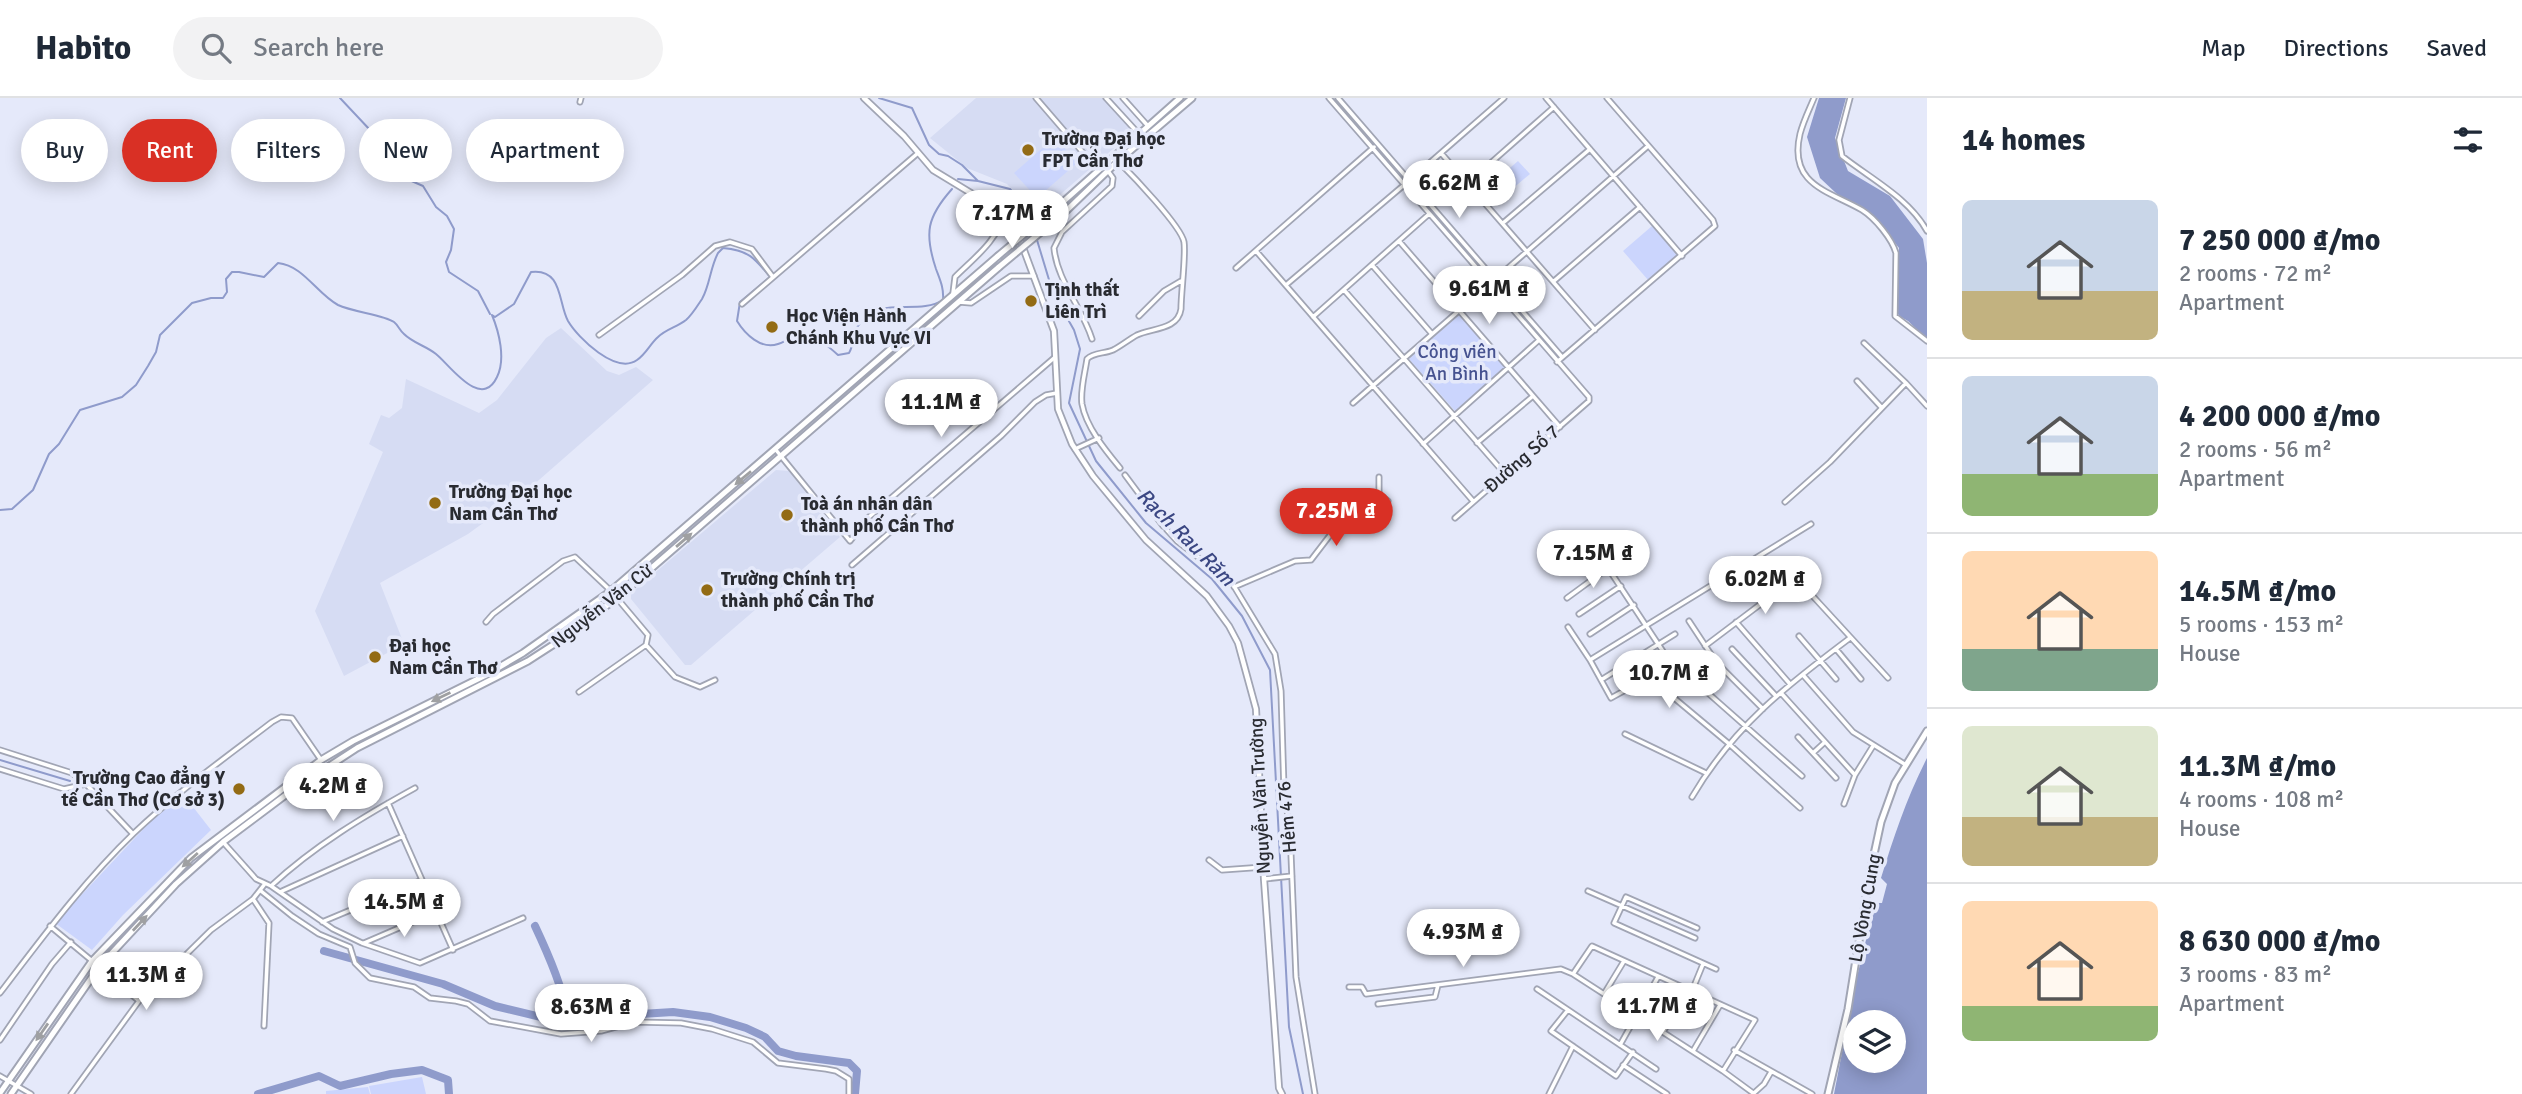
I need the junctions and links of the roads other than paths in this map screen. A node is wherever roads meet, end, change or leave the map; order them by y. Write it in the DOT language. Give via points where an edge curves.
graph roads {
  1 [pos="864,98"];
  2 [pos="1036,98"];
  3 [pos="1106,98"];
  4 [pos="1123,98"];
  5 [pos="1180,98"];
  6 [pos="1192,98"];
  7 [pos="1329,98"];
  8 [pos="1338,98"];
  9 [pos="1504,98"];
  10 [pos="1546,98"];
  11 [pos="1606,98"];
  12 [pos="1814,98"];
  13 [pos="1850,98"];
  14 [pos="1554,107"];
  15 [pos="1151,128"];
  16 [pos="1139,134"];
  17 [pos="1377,144"];
  18 [pos="1648,146"];
  19 [pos="1373,148"];
  20 [pos="1590,149"];
  21 [pos="918,153"];
  22 [pos="1441,153"];
  23 [pos="1118,161"];
  24 [pos="1098,170"];
  25 [pos="1108,171"];
  26 [pos="1614,176"];
  27 [pos="1410,180"];
  28 [pos="1468,183"];
  29 [pos="1404,185"];
  30 [pos="1640,207"];
  31 [pos="1004,212"];
  32 [pos="1429,214"];
  33 [pos="1503,223"];
  34 [pos="1927,231"];
  35 [pos="1399,240"];
  36 [pos="1256,251"];
  37 [pos="1528,251"];
  38 [pos="1682,256"];
  39 [pos="1372,265"];
  40 [pos="1237,268"];
  41 [pos="1034,276"];
  42 [pos="773,277"];
  43 [pos="1495,279"];
  44 [pos="1181,281"];
  45 [pos="1554,281"];
  46 [pos="1490,284"];
  47 [pos="1286,285"];
  48 [pos="1344,290"];
  49 [pos="953,295"];
  50 [pos="957,302"];
  51 [pos="743,304"];
  52 [pos="1459,310"];
  53 [pos="1139,316"];
  54 [pos="1313,317"];
  55 [pos="1595,330"];
  56 [pos="1432,334"];
  57 [pos="599,335"];
  58 [pos="1092,339"];
  59 [pos="1538,341"];
  60 [pos="1927,341"];
  61 [pos="1864,343"];
  62 [pos="894,348"];
  63 [pos="899,354"];
  64 [pos="1562,357"];
  65 [pos="1054,358"];
  66 [pos="1404,359"];
  67 [pos="1557,362"];
  68 [pos="1508,368"];
  69 [pos="1857,381"];
  70 [pos="1906,383"];
  71 [pos="1373,386"];
  72 [pos="1057,393"];
  73 [pos="1533,396"];
  74 [pos="1353,403"];
  75 [pos="1927,406"];
  76 [pos="1882,408"];
  77 [pos="1454,416"];
  78 [pos="815,417"];
  79 [pos="820,422"];
  80 [pos="1560,427"];
  81 [pos="1097,439"];
  82 [pos="1477,443"];
  83 [pos="1423,444"];
  84 [pos="1078,448"];
  85 [pos="776,450"];
  86 [pos="781,456"];
  87 [pos="1120,468"];
  88 [pos="1505,474"];
  89 [pos="1125,475"];
  90 [pos="1379,477"];
  91 [pos="1473,501"];
  92 [pos="1785,502"];
  93 [pos="705,510"];
  94 [pos="711,517"];
  95 [pos="1455,518"];
  96 [pos="1811,524"];
  97 [pos="1163,526"];
  98 [pos="1167,530"];
  99 [pos="1629,555"];
  100 [pos="852,565"];
  101 [pos="1608,568"];
  102 [pos="1816,575"];
  103 [pos="1621,586"];
  104 [pos="1234,587"];
  105 [pos="611,591"];
  106 [pos="1810,592"];
  107 [pos="617,598"];
  108 [pos="1567,598"];
  109 [pos="1634,604"];
  110 [pos="1579,614"];
  111 [pos="1689,621"];
  112 [pos="486,622"];
  113 [pos="1737,622"];
  114 [pos="1646,624"];
  115 [pos="1568,627"];
  116 [pos="1590,634"];
  117 [pos="1675,634"];
  118 [pos="1799,636"];
  119 [pos="1850,638"];
  120 [pos="1658,644"];
  121 [pos="646,645"];
  122 [pos="1705,646"];
  123 [pos="1732,649"];
  124 [pos="1836,649"];
  125 [pos="523,653"];
  126 [pos="1666,656"];
  127 [pos="1590,660"];
  128 [pos="528,661"];
  129 [pos="1820,661"];
  130 [pos="1803,674"];
  131 [pos="1649,677"];
  132 [pos="1888,678"];
  133 [pos="1836,679"];
  134 [pos="1861,679"];
  135 [pos="715,680"];
  136 [pos="1601,680"];
  137 [pos="1790,684"];
  138 [pos="579,692"];
  139 [pos="1781,692"];
  140 [pos="1777,696"];
  141 [pos="1763,709"];
  142 [pos="1744,725"];
  143 [pos="1927,731"];
  144 [pos="1625,734"];
  145 [pos="1798,737"];
  146 [pos="353,741"];
  147 [pos="1825,742"];
  148 [pos="1728,743"];
  149 [pos="1873,746"];
  150 [pos="357,748"];
  151 [pos="0,750"];
  152 [pos="1813,753"];
  153 [pos="321,760"];
  154 [pos="1906,765"];
  155 [pos="0,769"];
  156 [pos="1706,773"];
  157 [pos="1855,775"];
  158 [pos="1802,776"];
  159 [pos="1836,778"];
  160 [pos="86,784"];
  161 [pos="285,785"];
  162 [pos="415,788"];
  163 [pos="291,792"];
  164 [pos="1692,797"];
  165 [pos="388,803"];
  166 [pos="1843,804"];
  167 [pos="1800,808"];
  168 [pos="133,834"];
  169 [pos="219,836"];
  170 [pos="403,836"];
  171 [pos="223,842"];
  172 [pos="1209,860"];
  173 [pos="1264,867"];
  174 [pos="1290,877"];
  175 [pos="1266,879"];
  176 [pos="422,880"];
  177 [pos="264,885"];
  178 [pos="271,886"];
  179 [pos="261,891"];
  180 [pos="1588,891"];
  181 [pos="280,892"];
  182 [pos="253,899"];
  183 [pos="149,900"];
  184 [pos="155,906"];
  185 [pos="1622,906"];
  186 [pos="436,912"];
  187 [pos="523,918"];
  188 [pos="323,922"];
  189 [pos="50,926"];
  190 [pos="1697,928"];
  191 [pos="1695,938"];
  192 [pos="71,942"];
  193 [pos="362,943"];
  194 [pos="453,950"];
  195 [pos="92,961"];
  196 [pos="1625,961"];
  197 [pos="1703,964"];
  198 [pos="99,967"];
  199 [pos="1716,970"];
  200 [pos="1573,974"];
  201 [pos="1658,977"];
  202 [pos="1438,985"];
  203 [pos="1349,987"];
  204 [pos="1537,989"];
  205 [pos="1690,991"];
  206 [pos="0,993"];
  207 [pos="1604,995"];
  208 [pos="139,1001"];
  209 [pos="1378,1004"];
  210 [pos="1720,1005"];
  211 [pos="1568,1010"];
  212 [pos="1637,1016"];
  213 [pos="264,1026"];
  214 [pos="1663,1032"];
  215 [pos="0,1040"];
  216 [pos="1620,1045"];
  217 [pos="1573,1046"];
  218 [pos="1734,1050"];
  219 [pos="1693,1051"];
  220 [pos="1633,1052"];
  221 [pos="1623,1065"];
  222 [pos="1656,1069"];
  223 [pos="1723,1071"];
  224 [pos="1771,1072"];
  225 [pos="0,1076"];
  226 [pos="8,1081"];
  227 [pos="16,1086"];
  228 [pos="0,1093"];
  229 [pos="10,1094"];
  230 [pos="31,1094"];
  231 [pos="71,1094"];
  232 [pos="849,1094"];
  233 [pos="1282,1094"];
  234 [pos="1315,1094"];
  235 [pos="1549,1094"];
  236 [pos="1667,1094"];
  237 [pos="1752,1094"];
  238 [pos="1812,1094"];
  239 [pos="1828,1094"];
  1 -- 21 [label="street, Nguyễn Văn Trường"];
  2 -- 24 [label="street"];
  3 -- 16 [label="street"];
  4 -- 15 [label="street"];
  5 -- 15 [label="main road, Nguyễn Văn Cừ"];
  6 -- 15 [label="main road, Nguyễn Văn Cừ"];
  7 -- 19 [label="street"];
  8 -- 17 [label="street"];
  9 -- 22 [label="street"];
  10 -- 14 [label="street"];
  11 -- 18 [label="street"];
  12 -- 60 [label="street" via="1799,136 1799,165 1813,185 1866,212 1894,245 1895,316"];
  13 -- 34 [label="street" via="1839,140 1842,156 1901,201"];
  14 -- 20 [label="street"];
  14 -- 28 [label="street"];
  15 -- 16 [label="main road, Nguyễn Văn Cừ"];
  15 -- 23 [label="main road, Nguyễn Văn Cừ"];
  16 -- 24 [label="main road, Nguyễn Văn Cừ"];
  17 -- 19 [label="street"];
  17 -- 27 [label="street"];
  18 -- 26 [label="street"];
  18 -- 38 [label="street" via="1715,226"];
  19 -- 29 [label="street"];
  19 -- 36 [label="street"];
  20 -- 26 [label="street"];
  20 -- 33 [label="street"];
  21 -- 31 [label="street, Nguyễn Văn Trường" via="933,170"];
  21 -- 42 [label="street"];
  22 -- 27 [label="street"];
  22 -- 28 [label="street"];
  23 -- 25 [label="main road, Nguyễn Văn Cừ"];
  23 -- 44 [label="street" via="1181,236"];
  24 -- 49 [label="main road, Nguyễn Văn Cừ, bridge"];
  25 -- 50 [label="main road, Nguyễn Văn Cừ, bridge"];
  25 -- 58 [label="street" via="1112,187 1062,232 1054,248 1056,262"];
  26 -- 30 [label="street"];
  26 -- 37 [label="street"];
  27 -- 29 [label="street"];
  27 -- 43 [label="street"];
  28 -- 33 [label="street"];
  29 -- 32 [label="street"];
  29 -- 47 [label="street"];
  30 -- 38 [label="street"];
  30 -- 45 [label="street"];
  31 -- 41 [label="street, Nguyễn Văn Trường" via="1017,228"];
  31 -- 49 [label="street" via="992,240 955,277"];
  32 -- 35 [label="street"];
  32 -- 46 [label="street"];
  33 -- 37 [label="street"];
  35 -- 39 [label="street"];
  35 -- 52 [label="street"];
  36 -- 40 [label="street"];
  36 -- 47 [label="street"];
  37 -- 43 [label="street"];
  37 -- 45 [label="street"];
  38 -- 55 [label="street"];
  39 -- 48 [label="street"];
  39 -- 56 [label="street"];
  41 -- 50 [label="street" via="1011,276 971,303"];
  41 -- 65 [label="street, Nguyễn Văn Trường" via="1054,331"];
  42 -- 51 [label="street"];
  42 -- 57 [label="street" via="752,249 730,242 715,246"];
  43 -- 46 [label="street"];
  43 -- 64 [label="street"];
  44 -- 53 [label="street"];
  44 -- 81 [label="street" via="1178,318 1112,350 1089,356 1083,405"];
  45 -- 55 [label="street"];
  46 -- 52 [label="street"];
  46 -- 59 [label="street"];
  47 -- 54 [label="street"];
  48 -- 54 [label="street"];
  48 -- 66 [label="street"];
  49 -- 62 [label="main road, Nguyễn Văn Cừ"];
  50 -- 63 [label="main road, Nguyễn Văn Cừ"];
  52 -- 56 [label="street"];
  52 -- 68 [label="street"];
  54 -- 71 [label="street"];
  55 -- 64 [label="street"];
  56 -- 66 [label="street"];
  59 -- 67 [label="street"];
  59 -- 68 [label="street"];
  61 -- 70 [label="street"];
  62 -- 63 [label="main road"];
  62 -- 78 [label="main road, Nguyễn Văn Cừ"];
  63 -- 79 [label="main road, Nguyễn Văn Cừ"];
  64 -- 67 [label="street"];
  65 -- 72 [label="street, Nguyễn Văn Trường"];
  65 -- 86 [label="street" via="869,517 850,541"];
  66 -- 71 [label="street"];
  66 -- 77 [label="street"];
  67 -- 80 [label="street, Đường Số 7" via="1590,401"];
  68 -- 73 [label="street"];
  68 -- 77 [label="street"];
  69 -- 76 [label="street"];
  70 -- 75 [label="street"];
  70 -- 76 [label="street"];
  71 -- 74 [label="street"];
  71 -- 83 [label="street"];
  72 -- 84 [label="street, Nguyễn Văn Trường" via="1058,409"];
  72 -- 100 [label="street" via="1035,402"];
  73 -- 80 [label="street"];
  73 -- 82 [label="street"];
  76 -- 92 [label="street"];
  77 -- 82 [label="street"];
  77 -- 83 [label="street"];
  78 -- 79 [label="main road"];
  78 -- 85 [label="main road, Nguyễn Văn Cừ"];
  79 -- 86 [label="main road, Nguyễn Văn Cừ"];
  80 -- 88 [label="street, Đường Số 7"];
  81 -- 84 [label="street"];
  81 -- 87 [label="street"];
  82 -- 88 [label="street"];
  83 -- 91 [label="street"];
  84 -- 173 [label="street, Nguyễn Văn Trường" via="1093,476 1146,540 1207,596 1238,643 1256,709"];
  85 -- 86 [label="street"];
  85 -- 93 [label="main road, Nguyễn Văn Cừ, one-way"];
  86 -- 94 [label="main road, Nguyễn Văn Cừ"];
  88 -- 91 [label="street, Đường Số 7"];
  89 -- 97 [label="street"];
  90 -- 104 [label="street" via="1379,494 1387,503 1365,515 1344,517 1311,560 1287,563"];
  91 -- 95 [label="street, Đường Số 7"];
  93 -- 94 [label="main road"];
  93 -- 105 [label="main road, Nguyễn Văn Cừ"];
  107 -- 94 [label="main road, Nguyễn Văn Cừ, one-way"];
  96 -- 114 [label="street"];
  98 -- 104 [label="street, Hẻm 476"];
  99 -- 101 [label="street"];
  101 -- 103 [label="street"];
  101 -- 108 [label="street"];
  102 -- 113 [label="street" via="1762,603"];
  103 -- 109 [label="street"];
  103 -- 110 [label="street"];
  104 -- 174 [label="street, Hẻm 476" via="1279,668"];
  105 -- 107 [label="street"];
  105 -- 112 [label="street" via="572,557"];
  105 -- 125 [label="main road, Nguyễn Văn Cừ"];
  106 -- 119 [label="street"];
  107 -- 121 [label="street" via="647,632"];
  107 -- 128 [label="main road, Nguyễn Văn Cừ"];
  109 -- 114 [label="street"];
  109 -- 116 [label="street"];
  111 -- 122 [label="street"];
  113 -- 122 [label="street"];
  113 -- 137 [label="street"];
  114 -- 120 [label="street"];
  114 -- 127 [label="street"];
  115 -- 127 [label="street"];
  117 -- 120 [label="street"];
  118 -- 129 [label="street"];
  119 -- 124 [label="street"];
  119 -- 132 [label="street"];
  120 -- 126 [label="street"];
  120 -- 136 [label="street"];
  121 -- 135 [label="street" via="679,680 700,687"];
  121 -- 138 [label="street"];
  122 -- 141 [label="street"];
  123 -- 140 [label="street"];
  124 -- 129 [label="street"];
  124 -- 134 [label="street"];
  125 -- 128 [label="street"];
  125 -- 146 [label="main road, Nguyễn Văn Cừ, one-way"];
  126 -- 131 [label="street" via="1643,671"];
  126 -- 142 [label="street"];
  127 -- 136 [label="street"];
  128 -- 150 [label="main road, Nguyễn Văn Cừ"];
  129 -- 130 [label="street"];
  129 -- 133 [label="street"];
  130 -- 137 [label="street"];
  130 -- 149 [label="street" via="1853,732"];
  131 -- 136 [label="street" via="1611,698"];
  131 -- 148 [label="street"];
  137 -- 139 [label="street"];
  139 -- 140 [label="street"];
  139 -- 147 [label="street"];
  140 -- 141 [label="street"];
  141 -- 142 [label="street"];
  142 -- 148 [label="street"];
  142 -- 158 [label="street"];
  143 -- 154 [label="main road, Lộ Vòng Cung"];
  144 -- 156 [label="street"];
  145 -- 152 [label="street"];
  146 -- 150 [label="street"];
  146 -- 153 [label="main road, Nguyễn Văn Cừ"];
  147 -- 152 [label="street"];
  147 -- 157 [label="street"];
  148 -- 156 [label="street"];
  148 -- 167 [label="street"];
  149 -- 154 [label="street"];
  149 -- 157 [label="street"];
  150 -- 163 [label="main road, Nguyễn Văn Cừ"];
  151 -- 160 [label="street" via="65,770"];
  152 -- 159 [label="street"];
  153 -- 161 [label="main road, Nguyễn Văn Cừ"];
  153 -- 168 [label="street" via="295,722 281,717 191,783"];
  154 -- 239 [label="main road, Lộ Vòng Cung" via="1878,832 1848,1009"];
  155 -- 160 [label="street" via="64,789"];
  156 -- 164 [label="street"];
  157 -- 166 [label="street"];
  160 -- 168 [label="street"];
  161 -- 163 [label="street"];
  161 -- 169 [label="main road, Nguyễn Văn Cừ"];
  162 -- 165 [label="street"];
  163 -- 171 [label="main road, Nguyễn Văn Cừ"];
  165 -- 170 [label="street"];
  165 -- 178 [label="street" via="296,863"];
  168 -- 189 [label="street"];
  169 -- 171 [label="street"];
  169 -- 183 [label="main road, Nguyễn Văn Cừ, one-way"];
  170 -- 176 [label="street"];
  170 -- 181 [label="street"];
  171 -- 177 [label="street"];
  171 -- 184 [label="main road, Nguyễn Văn Cừ"];
  172 -- 173 [label="street" via="1222,870"];
  173 -- 175 [label="street, Nguyễn Văn Trường"];
  174 -- 175 [label="street"];
  174 -- 234 [label="street, Hẻm 476" via="1296,977"];
  175 -- 233 [label="street, Nguyễn Văn Trường"];
  176 -- 186 [label="street"];
  176 -- 188 [label="street"];
  177 -- 178 [label="street"];
  177 -- 179 [label="street"];
  178 -- 181 [label="street"];
  179 -- 182 [label="street"];
  179 -- 232 [label="street" via="325,938 352,949 355,963 375,980 414,987 430,998 463,1003 491,1021 561,1034 654,1021 712,1029 753,1042 778,1063 836,1071 849,1079"];
  180 -- 185 [label="street"];
  181 -- 188 [label="street"];
  182 -- 208 [label="street" via="211,930"];
  182 -- 213 [label="street" via="269,923"];
  183 -- 184 [label="street"];
  183 -- 195 [label="main road, Nguyễn Văn Cừ"];
  198 -- 184 [label="main road, Nguyễn Văn Cừ, one-way"];
  185 -- 190 [label="street" via="1626,897"];
  185 -- 191 [label="street"];
  185 -- 197 [label="street" via="1614,923"];
  186 -- 193 [label="street"];
  186 -- 194 [label="street"];
  187 -- 194 [label="street"];
  188 -- 193 [label="street"];
  189 -- 192 [label="street"];
  189 -- 206 [label="street"];
  192 -- 195 [label="street"];
  192 -- 215 [label="street"];
  193 -- 194 [label="street" via="420,962"];
  195 -- 198 [label="main road"];
  195 -- 226 [label="main road, Nguyễn Văn Cừ, one-way"];
  196 -- 200 [label="street" via="1592,946"];
  196 -- 201 [label="street"];
  196 -- 207 [label="street"];
  197 -- 199 [label="street"];
  197 -- 205 [label="street"];
  198 -- 208 [label="street"];
  198 -- 227 [label="main road, Nguyễn Văn Cừ"];
  200 -- 202 [label="street" via="1561,969"];
  200 -- 207 [label="street"];
  201 -- 205 [label="street"];
  201 -- 212 [label="street"];
  202 -- 203 [label="street" via="1366,994 1362,987"];
  202 -- 209 [label="street" via="1435,997"];
  204 -- 211 [label="street"];
  205 -- 210 [label="street"];
  205 -- 214 [label="street"];
  207 -- 212 [label="street"];
  208 -- 231 [label="street"];
  210 -- 218 [label="street" via="1755,1020"];
  210 -- 219 [label="street"];
  211 -- 216 [label="street"];
  211 -- 217 [label="street" via="1551,1031"];
  212 -- 214 [label="street"];
  212 -- 216 [label="street"];
  214 -- 219 [label="street"];
  216 -- 220 [label="street"];
  217 -- 221 [label="street" via="1616,1076"];
  217 -- 235 [label="street"];
  218 -- 223 [label="street"];
  218 -- 224 [label="street"];
  219 -- 223 [label="street"];
  220 -- 221 [label="street"];
  220 -- 222 [label="street"];
  221 -- 236 [label="street"];
  223 -- 237 [label="street"];
  224 -- 237 [label="street"];
  224 -- 238 [label="street"];
  225 -- 226 [label="street"];
  226 -- 227 [label="street"];
  226 -- 228 [label="main road, Nguyễn Văn Cừ"];
  227 -- 229 [label="main road, Nguyễn Văn Cừ"];
  227 -- 230 [label="street"];
}
